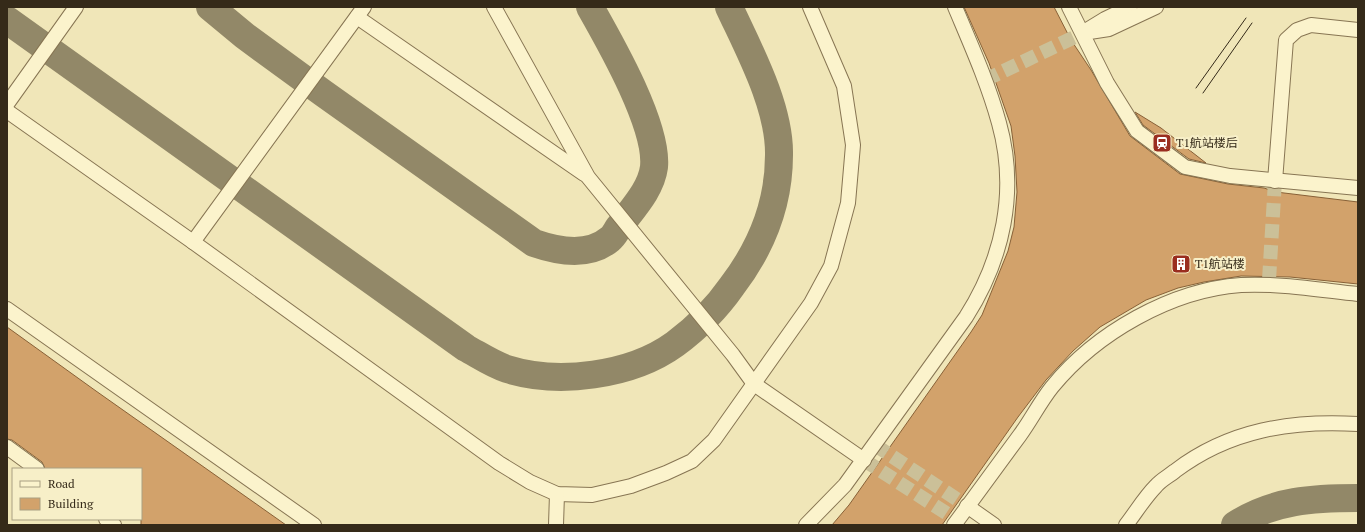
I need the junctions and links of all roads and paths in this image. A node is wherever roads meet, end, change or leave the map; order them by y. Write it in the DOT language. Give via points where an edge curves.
graph roads {
  1 [pos="76,7"];
  2 [pos="494,7"];
  3 [pos="810,7"];
  4 [pos="955,7"];
  5 [pos="1070,7"];
  6 [pos="1130,7"];
  7 [pos="1156,7"];
  8 [pos="360,12"];
  9 [pos="1358,30"];
  10 [pos="1083,33"];
  11 [pos="7,104"];
  12 [pos="7,111"];
  13 [pos="588,177"];
  14 [pos="1275,181"];
  15 [pos="1358,188"];
  16 [pos="193,242"];
  17 [pos="1358,294"];
  18 [pos="7,309"];
  19 [pos="754,384"];
  20 [pos="1358,424"];
  21 [pos="7,447"];
  22 [pos="864,460"];
  23 [pos="36,468"];
  24 [pos="558,494"];
  25 [pos="967,506"];
  26 [pos="314,525"];
  27 [pos="556,525"];
  28 [pos="806,525"];
  29 [pos="954,525"];
  30 [pos="994,525"];
  31 [pos="1126,525"];
  1 -- 11 [label="lane"];
  2 -- 13 [label="lane"];
  3 -- 19 [label="lane" via="844,86 853,145 848,203 831,266 811,303"];
  4 -- 22 [label="lane" via="1000,124 1006,160 1006,209 998,252 979,297"];
  5 -- 10 [label="lane"];
  6 -- 10 [label="lane"];
  7 -- 10 [label="lane" via="1109,29"];
  8 -- 13 [label="lane"];
  8 -- 16 [label="lane"];
  9 -- 14 [label="lane" via="1311,25 1297,30 1286,40"];
  10 -- 14 [label="lane" via="1107,83 1137,130 1185,167"];
  12 -- 16 [label="lane"];
  13 -- 19 [label="lane"];
  14 -- 15 [label="lane"];
  16 -- 24 [label="lane" via="500,463 530,482"];
  17 -- 25 [label="lane" via="1269,283 1206,290 1163,304 1100,342 1052,387 1021,434"];
  18 -- 26 [label="lane"];
  19 -- 22 [label="lane"];
  19 -- 24 [label="lane" via="714,440 692,461 666,473 592,495"];
  20 -- 31 [label="lane" via="1279,427 1244,434 1196,455 1156,485"];
  21 -- 23 [label="lane"];
  22 -- 28 [label="lane" via="845,485"];
  24 -- 27 [label="lane"];
  25 -- 29 [label="lane"];
  25 -- 30 [label="lane"];
}
